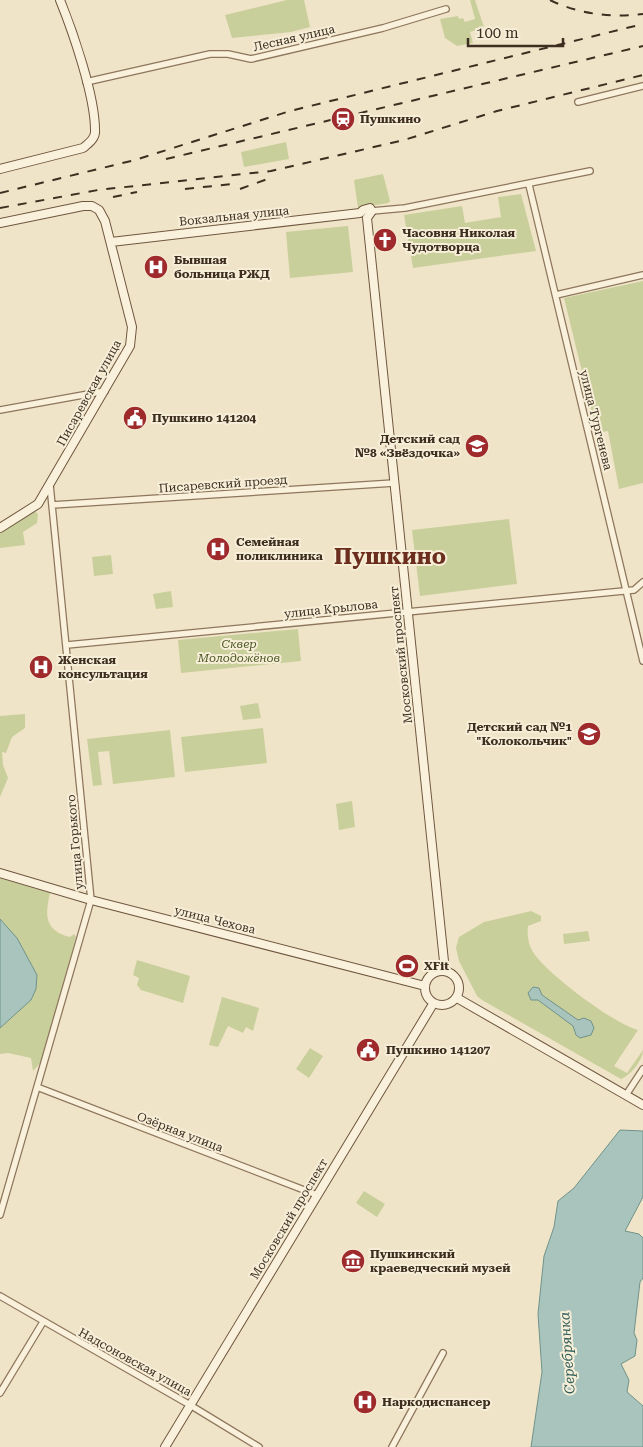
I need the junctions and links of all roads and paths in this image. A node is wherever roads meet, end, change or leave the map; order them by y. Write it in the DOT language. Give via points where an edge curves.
graph roads {
  1 [pos="60,0"];
  2 [pos="446,9"];
  3 [pos="86,82"];
  4 [pos="643,86"];
  5 [pos="578,102"];
  6 [pos="0,169"];
  7 [pos="590,171"];
  8 [pos="529,184"];
  9 [pos="370,215"];
  10 [pos="0,223"];
  11 [pos="112,242"];
  12 [pos="643,275"];
  13 [pos="556,296"];
  14 [pos="105,392"];
  15 [pos="0,410"];
  16 [pos="394,483"];
  17 [pos="50,485"];
  18 [pos="52,505"];
  19 [pos="0,528"];
  20 [pos="643,582"];
  21 [pos="626,590"];
  22 [pos="408,612"];
  23 [pos="67,645"];
  24 [pos="643,661"];
  25 [pos="0,873"];
  26 [pos="91,900"];
  27 [pos="445,971"];
  28 [pos="425,986"];
  29 [pos="457,998"];
  30 [pos="433,1004"];
  31 [pos="643,1069"];
  32 [pos="37,1087"];
  33 [pos="626,1095"];
  34 [pos="640,1103"];
  35 [pos="317,1195"];
  36 [pos="0,1216"];
  37 [pos="0,1296"];
  38 [pos="43,1322"];
  39 [pos="443,1353"];
  40 [pos="0,1393"];
  41 [pos="190,1405"];
  42 [pos="165,1447"];
  43 [pos="259,1447"];
  44 [pos="392,1447"];
  1 -- 3 [label="main road"];
  2 -- 3 [label="street, Лесная улица" via="383,28 252,59 210,54"];
  3 -- 6 [label="main road" via="96,132 91,141 83,148"];
  4 -- 5 [label="street"];
  7 -- 8 [label="street"];
  8 -- 9 [label="street"];
  8 -- 13 [label="street, улица Тургенева"];
  9 -- 11 [label="main road, Вокзальная улица" via="360,213"];
  9 -- 16 [label="main road, Московский проспект"];
  10 -- 11 [label="main road, Писаревская улица" via="92,206 99,210"];
  11 -- 14 [label="main road, Писаревская улица" via="132,327 130,346"];
  12 -- 13 [label="street"];
  13 -- 21 [label="street, улица Тургенева"];
  14 -- 15 [label="street"];
  14 -- 17 [label="main road, Писаревская улица"];
  16 -- 18 [label="street, Писаревский проезд"];
  16 -- 22 [label="main road, Московский проспект"];
  17 -- 18 [label="street, улица Горького"];
  17 -- 19 [label="main road, Писаревская улица" via="38,504"];
  18 -- 23 [label="street, улица Горького"];
  20 -- 21 [label="street, улица Крылова" via="634,590"];
  21 -- 22 [label="street, улица Крылова"];
  21 -- 24 [label="street, улица Тургенева"];
  22 -- 23 [label="street, улица Крылова"];
  22 -- 27 [label="main road, Московский проспект"];
  23 -- 26 [label="street, улица Горького"];
  25 -- 26 [label="main road, улица Чехова"];
  26 -- 28 [label="main road, улица Чехова"];
  26 -- 32 [label="street, улица Горького"];
  27 -- 28 [label="main road" via="432,974"];
  27 -- 29 [label="main road" via="459,984"];
  28 -- 30 [label="main road" via="425,993"];
  29 -- 30 [label="main road" via="446,1006"];
  29 -- 33 [label="main road"];
  30 -- 35 [label="main road, Московский проспект"];
  31 -- 33 [label="street"];
  32 -- 35 [label="street, Озёрная улица"];
  32 -- 36 [label="street, улица Горького"];
  33 -- 34 [label="main road"];
  35 -- 41 [label="main road, Московский проспект"];
  37 -- 38 [label="street, Надсоновская улица"];
  38 -- 40 [label="street"];
  38 -- 41 [label="street, Надсоновская улица"];
  39 -- 44 [label="street"];
  41 -- 42 [label="main road, Московский проспект"];
  41 -- 43 [label="street, Надсоновская улица"];
}
